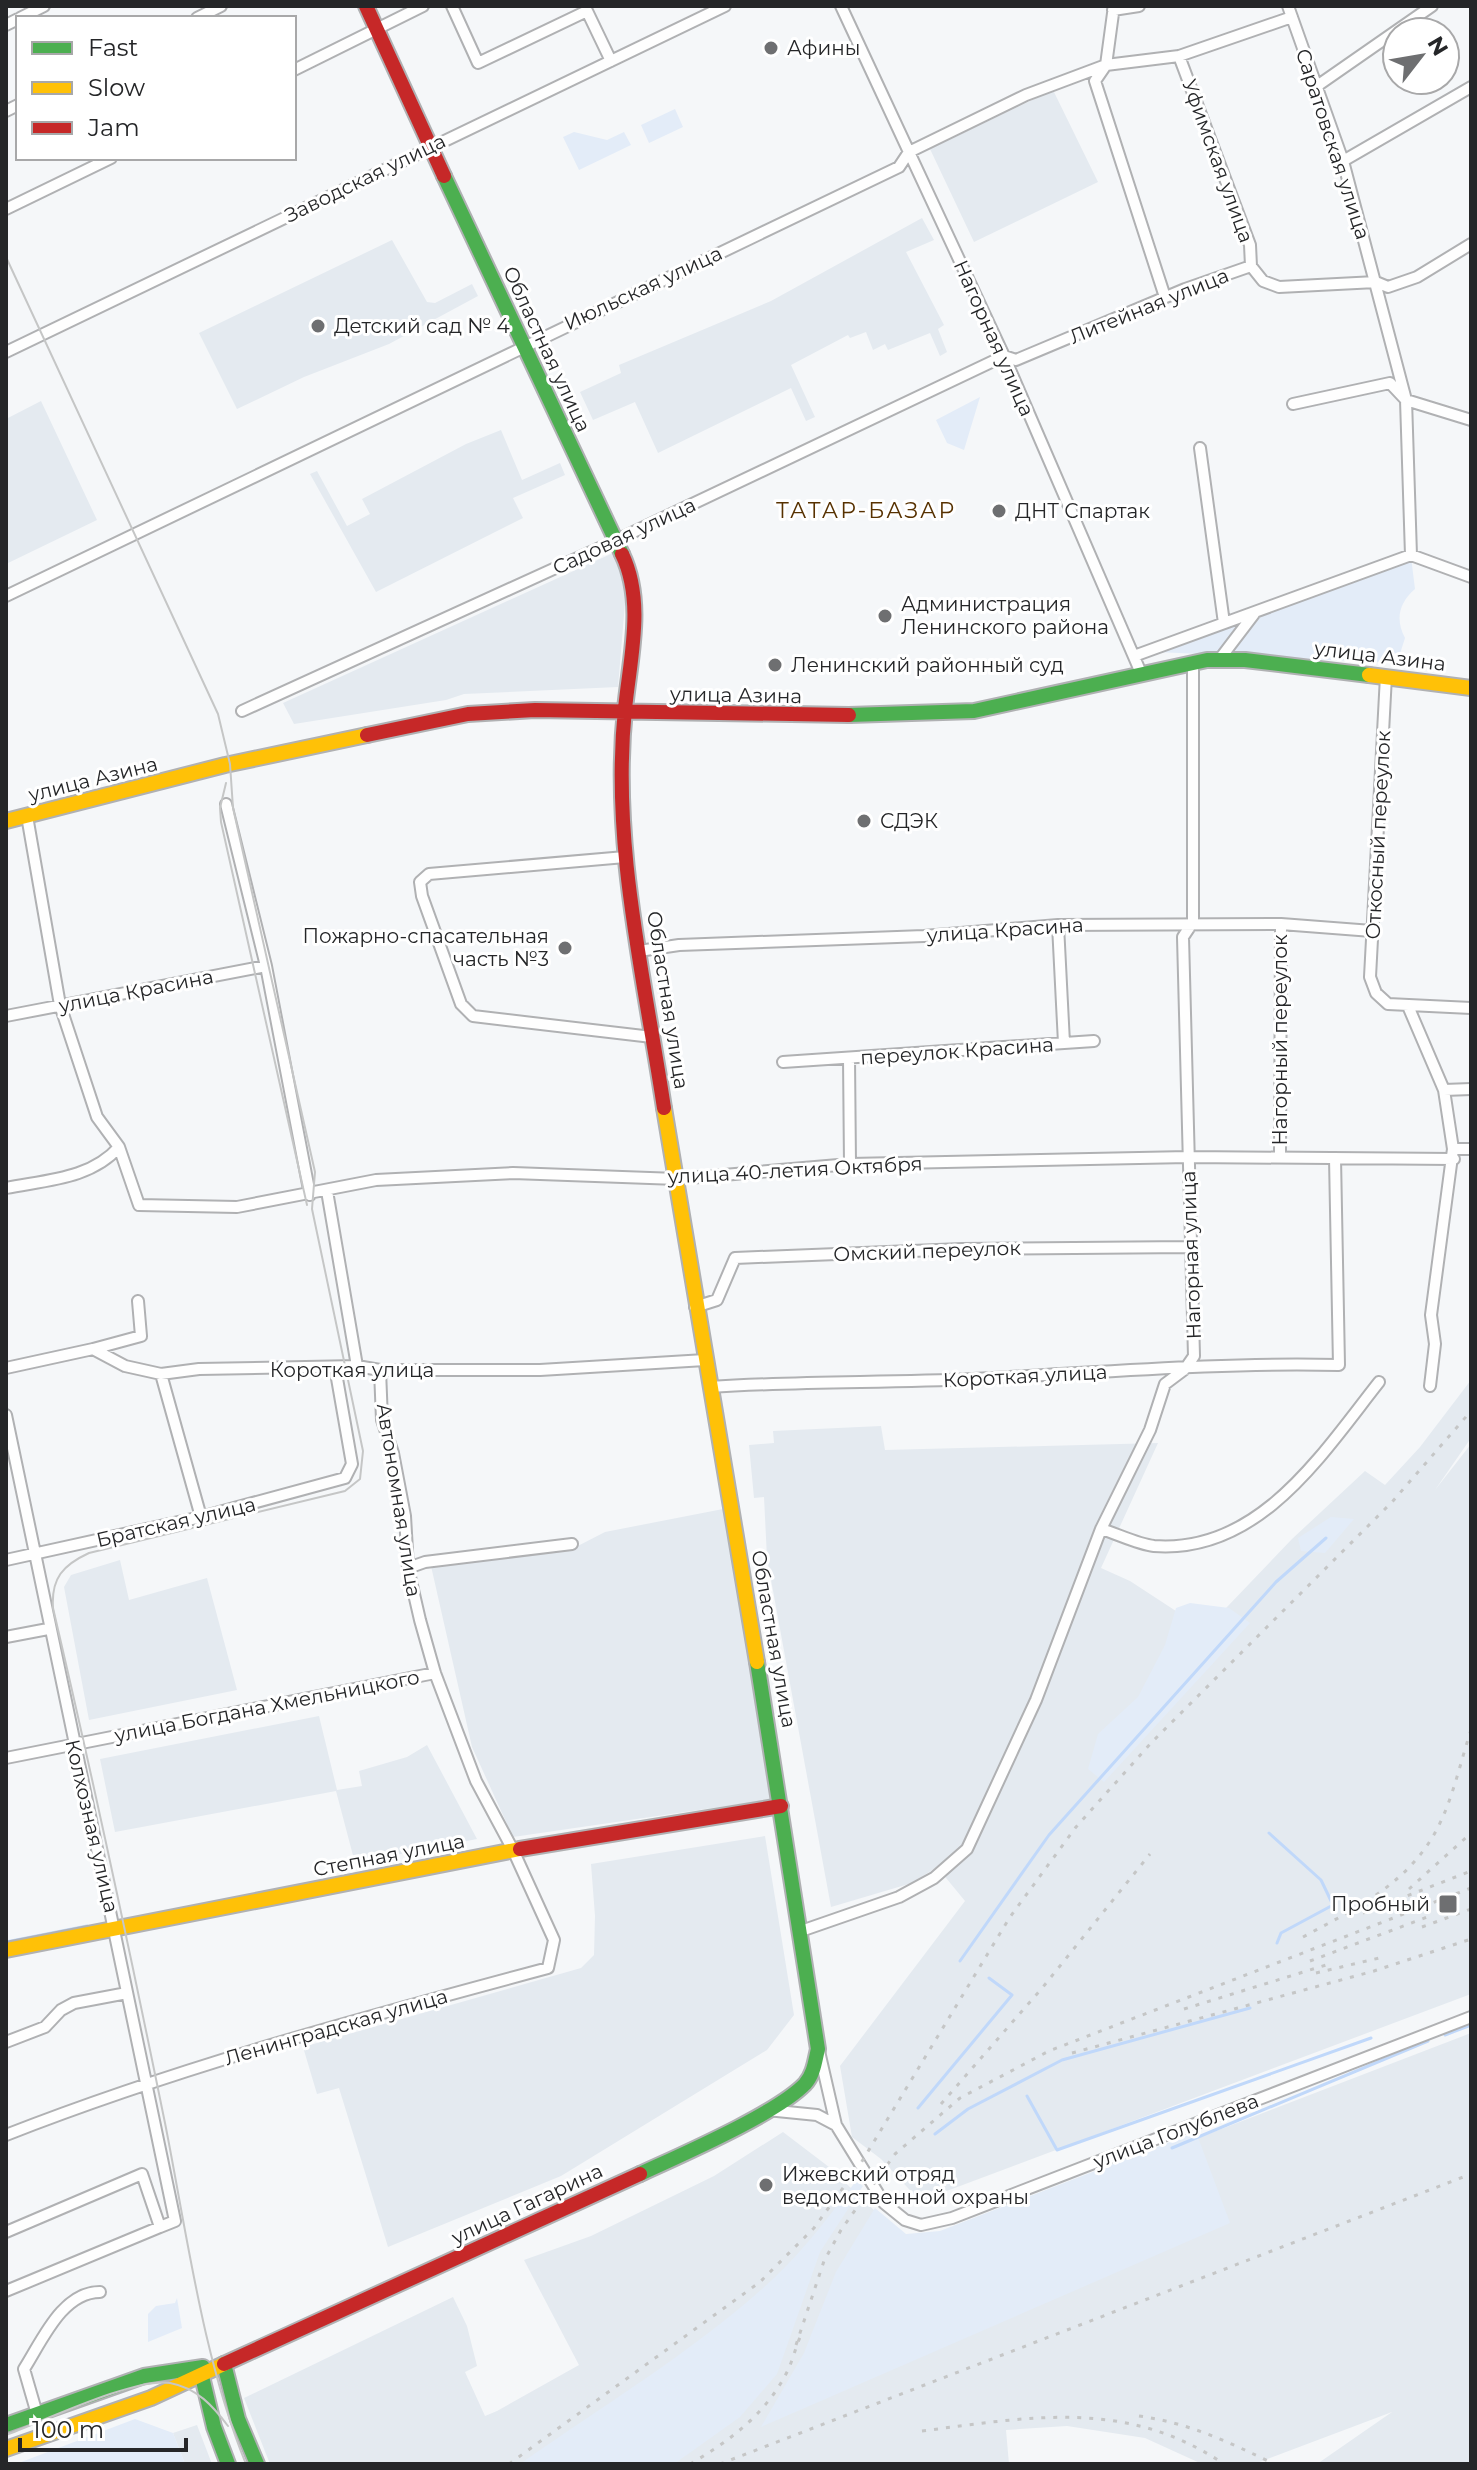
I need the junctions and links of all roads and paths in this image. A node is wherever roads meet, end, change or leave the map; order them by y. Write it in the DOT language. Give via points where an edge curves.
graph roads {
  1 [pos="44,6"];
  2 [pos="221,6"];
  3 [pos="366,6"];
  4 [pos="423,6"];
  5 [pos="452,6"];
  6 [pos="725,6"];
  7 [pos="841,6"];
  8 [pos="1139,6"];
  9 [pos="1288,6"];
  10 [pos="1432,6"];
  11 [pos="1113,8"];
  12 [pos="592,9"];
  13 [pos="23,16"];
  14 [pos="201,16"];
  15 [pos="1292,17"];
  16 [pos="376,29"];
  17 [pos="1179,56"];
  18 [pos="611,61"];
  19 [pos="1106,65"];
  20 [pos="296,69"];
  21 [pos="1317,86"];
  22 [pos="1471,87"];
  23 [pos="432,148"];
  24 [pos="909,152"];
  25 [pos="107,160"];
  26 [pos="1343,161"];
  27 [pos="6,209"];
  28 [pos="1471,244"];
  29 [pos="1251,266"];
  30 [pos="1376,282"];
  31 [pos="1165,297"];
  32 [pos="521,345"];
  33 [pos="6,352"];
  34 [pos="1004,356"];
  35 [pos="1406,400"];
  36 [pos="1293,404"];
  37 [pos="1471,420"];
  38 [pos="1200,448"];
  39 [pos="616,540"];
  40 [pos="1411,555"];
  41 [pos="1471,577"];
  42 [pos="6,596"];
  43 [pos="1255,613"];
  44 [pos="1224,623"];
  45 [pos="1134,656"];
  46 [pos="1219,660"];
  47 [pos="1193,662"];
  48 [pos="1141,673"];
  49 [pos="1386,676"];
  50 [pos="1471,688"];
  51 [pos="242,711"];
  52 [pos="625,714"];
  53 [pos="226,804"];
  54 [pos="27,816"];
  55 [pos="6,821"];
  56 [pos="625,857"];
  57 [pos="1193,922"];
  58 [pos="1281,924"];
  59 [pos="1058,925"];
  60 [pos="1372,931"];
  61 [pos="639,951"];
  62 [pos="266,966"];
  63 [pos="60,1005"];
  64 [pos="1408,1006"];
  65 [pos="1471,1008"];
  66 [pos="6,1016"];
  67 [pos="652,1037"];
  68 [pos="1094,1041"];
  69 [pos="1064,1043"];
  70 [pos="849,1058"];
  71 [pos="783,1062"];
  72 [pos="1471,1089"];
  73 [pos="1444,1090"];
  74 [pos="119,1147"];
  75 [pos="1471,1149"];
  76 [pos="1454,1154"];
  77 [pos="1188,1157"];
  78 [pos="1280,1157"];
  79 [pos="1335,1158"];
  80 [pos="850,1164"];
  81 [pos="677,1179"];
  82 [pos="6,1188"];
  83 [pos="327,1191"];
  84 [pos="310,1195"];
  85 [pos="1190,1247"];
  86 [pos="138,1301"];
  87 [pos="695,1307"];
  88 [pos="93,1349"];
  89 [pos="705,1360"];
  90 [pos="357,1366"];
  91 [pos="335,1367"];
  92 [pos="6,1368"];
  93 [pos="1185,1369"];
  94 [pos="380,1370"];
  95 [pos="161,1374"];
  96 [pos="1379,1382"];
  97 [pos="1430,1386"];
  98 [pos="710,1387"];
  99 [pos="6,1415"];
  100 [pos="345,1478"];
  101 [pos="201,1517"];
  102 [pos="1101,1529"];
  103 [pos="572,1544"];
  104 [pos="35,1554"];
  105 [pos="6,1560"];
  106 [pos="408,1568"];
  107 [pos="48,1629"];
  108 [pos="6,1637"];
  109 [pos="435,1673"];
  110 [pos="73,1744"];
  111 [pos="6,1758"];
  112 [pos="781,1806"];
  113 [pos="513,1850"];
  114 [pos="115,1930"];
  115 [pos="801,1931"];
  116 [pos="6,1950"];
  117 [pos="127,1993"];
  118 [pos="1471,2017"];
  119 [pos="6,2042"];
  120 [pos="818,2049"];
  121 [pos="147,2086"];
  122 [pos="767,2110"];
  123 [pos="836,2125"];
  124 [pos="6,2135"];
  125 [pos="160,2227"];
  126 [pos="6,2232"];
  127 [pos="6,2291"];
  128 [pos="100,2292"];
  129 [pos="224,2364"];
  130 [pos="201,2371"];
  131 [pos="37,2414"];
  132 [pos="6,2425"];
  133 [pos="6,2449"];
  134 [pos="228,2464"];
  135 [pos="257,2464"];
  1 -- 13 [label="street"];
  2 -- 14 [label="street"];
  3 -- 16 [label="main road, Областная улица"];
  4 -- 16 [label="street"];
  5 -- 12 [label="street" via="478,63"];
  6 -- 18 [label="street, Заводская улица"];
  7 -- 24 [label="street, Нагорная улица"];
  8 -- 11 [label="street"];
  9 -- 15 [label="street, Саратовская улица"];
  10 -- 21 [label="street"];
  11 -- 19 [label="street"];
  12 -- 18 [label="street"];
  15 -- 17 [label="street, Июльская улица"];
  15 -- 21 [label="street, Саратовская улица"];
  16 -- 20 [label="street"];
  16 -- 23 [label="main road, Областная улица"];
  17 -- 19 [label="street, Июльская улица"];
  17 -- 29 [label="street, Уфимская улица" via="1250,245"];
  18 -- 23 [label="street, Заводская улица"];
  19 -- 24 [label="street, Июльская улица" via="1026,95"];
  19 -- 31 [label="street" via="1095,81"];
  21 -- 26 [label="street, Саратовская улица"];
  22 -- 26 [label="street"];
  23 -- 32 [label="main road, Областная улица"];
  23 -- 33 [label="street, Заводская улица"];
  24 -- 32 [label="street, Июльская улица" via="899,167"];
  24 -- 34 [label="street, Нагорная улица"];
  25 -- 27 [label="street"];
  26 -- 30 [label="street, Саратовская улица"];
  28 -- 30 [label="street, Литейная улица" via="1417,277 1388,287"];
  29 -- 30 [label="street, Литейная улица" via="1263,281 1279,287"];
  29 -- 31 [label="street, Литейная улица"];
  30 -- 35 [label="street, Саратовская улица"];
  31 -- 34 [label="street, Литейная улица" via="1016,360"];
  32 -- 39 [label="main road, Областная улица"];
  32 -- 42 [label="street, Июльская улица"];
  34 -- 39 [label="street, Садовая улица"];
  34 -- 45 [label="street, Нагорная улица"];
  35 -- 36 [label="street" via="1390,383"];
  35 -- 37 [label="street"];
  35 -- 40 [label="street, Саратовская улица"];
  38 -- 44 [label="street"];
  39 -- 51 [label="street, Садовая улица"];
  39 -- 52 [label="main road, Областная улица" via="636,599"];
  40 -- 41 [label="street"];
  40 -- 43 [label="street"];
  43 -- 44 [label="street"];
  43 -- 46 [label="street"];
  44 -- 45 [label="street"];
  45 -- 48 [label="street, Нагорная улица"];
  46 -- 47 [label="main road, улица Азина"];
  46 -- 49 [label="main road, улица Азина"];
  47 -- 48 [label="main road, улица Азина"];
  47 -- 57 [label="street, Нагорная улица"];
  48 -- 52 [label="main road, улица Азина" via="974,711"];
  49 -- 50 [label="main road, улица Азина"];
  49 -- 60 [label="street, Откосный переулок"];
  52 -- 54 [label="main road, улица Азина" via="535,710 407,724"];
  52 -- 56 [label="main road, Областная улица" via="619,765"];
  53 -- 62 [label="street"];
  54 -- 55 [label="main road, улица Азина"];
  54 -- 63 [label="street"];
  56 -- 61 [label="main road, Областная улица"];
  56 -- 67 [label="street" via="429,874 420,882 422,896 461,1004 473,1016"];
  57 -- 58 [label="street, улица Красина"];
  57 -- 59 [label="street, улица Красина"];
  57 -- 77 [label="street, Нагорная улица" via="1183,937"];
  58 -- 60 [label="street, улица Красина"];
  58 -- 78 [label="street, Нагорный переулок"];
  59 -- 61 [label="street, улица Красина"];
  59 -- 69 [label="street, переулок Красина"];
  60 -- 64 [label="street, Откосный переулок" via="1370,977 1376,993 1388,1004"];
  61 -- 67 [label="main road, Областная улица"];
  62 -- 63 [label="street, улица Красина"];
  62 -- 84 [label="street"];
  63 -- 66 [label="street, улица Красина"];
  63 -- 74 [label="street" via="97,1117"];
  64 -- 65 [label="street"];
  64 -- 73 [label="street"];
  67 -- 81 [label="main road, Областная улица"];
  68 -- 69 [label="street, переулок Красина"];
  69 -- 70 [label="street, переулок Красина"];
  70 -- 71 [label="street, переулок Красина"];
  70 -- 80 [label="street, переулок Красина"];
  72 -- 73 [label="street"];
  73 -- 76 [label="street"];
  74 -- 82 [label="street" via="89,1171"];
  74 -- 84 [label="street, улица 40-летия Октября" via="139,1205 237,1207"];
  75 -- 76 [label="street, улица 40-летия Октября"];
  76 -- 79 [label="street, улица 40-летия Октября"];
  76 -- 97 [label="street" via="1431,1315 1435,1344"];
  77 -- 78 [label="street, улица 40-летия Октября"];
  77 -- 80 [label="street, улица 40-летия Октября"];
  77 -- 85 [label="street, Нагорная улица"];
  78 -- 79 [label="street, улица 40-летия Октября"];
  79 -- 93 [label="street, Короткая улица" via="1339,1365 1259,1363"];
  80 -- 81 [label="street, улица 40-летия Октября"];
  81 -- 83 [label="street, улица 40-летия Октября" via="513,1173 376,1180"];
  81 -- 87 [label="main road, Областная улица"];
  83 -- 84 [label="street, улица 40-летия Октября"];
  83 -- 90 [label="street"];
  85 -- 87 [label="street, Омский переулок" via="735,1258 717,1300"];
  85 -- 93 [label="street, Нагорная улица" via="1194,1356"];
  86 -- 88 [label="street" via="141,1336"];
  87 -- 89 [label="main road, Областная улица"];
  88 -- 92 [label="street"];
  88 -- 95 [label="street, Короткая улица" via="125,1366"];
  89 -- 94 [label="street, Короткая улица" via="540,1370"];
  89 -- 98 [label="main road, Областная улица"];
  90 -- 91 [label="street, Короткая улица"];
  90 -- 94 [label="street, Короткая улица"];
  91 -- 95 [label="street, Короткая улица"];
  91 -- 100 [label="street, Автономная улица" via="352,1464"];
  93 -- 98 [label="street, Короткая улица"];
  93 -- 102 [label="street, Нагорная улица" via="1165,1384 1150,1430"];
  94 -- 106 [label="street, Автономная улица" via="382,1420 405,1516"];
  95 -- 101 [label="street"];
  96 -- 102 [label="street" via="1305,1475 1239,1530 1219,1538 1153,1546"];
  98 -- 112 [label="main road, Областная улица"];
  99 -- 104 [label="street, Колхозная улица"];
  100 -- 101 [label="street, Братская улица"];
  101 -- 104 [label="street, Братская улица"];
  102 -- 115 [label="street, Нагорная улица" via="1036,1700 967,1849 934,1878 899,1897"];
  103 -- 106 [label="street"];
  104 -- 105 [label="street, Братская улица"];
  104 -- 107 [label="street, Колхозная улица"];
  106 -- 109 [label="street, Автономная улица"];
  107 -- 108 [label="street"];
  107 -- 110 [label="street, Колхозная улица"];
  109 -- 110 [label="street, улица Богдана Хмельницкого"];
  109 -- 113 [label="street, Автономная улица" via="476,1781"];
  110 -- 111 [label="street, улица Богдана Хмельницкого"];
  110 -- 114 [label="street, Колхозная улица"];
  112 -- 113 [label="main road, Степная улица"];
  112 -- 115 [label="main road, Областная улица"];
  113 -- 114 [label="main road, Степная улица"];
  113 -- 121 [label="street, Ленинградская улица" via="554,1940 548,1968 291,2037"];
  114 -- 116 [label="main road, Степная улица"];
  114 -- 117 [label="street, Колхозная улица"];
  115 -- 120 [label="main road, Областная улица"];
  117 -- 119 [label="street" via="74,2003 45,2027"];
  117 -- 121 [label="street, Колхозная улица"];
  118 -- 123 [label="street, улица Голублева" via="952,2218 921,2225 884,2203"];
  120 -- 122 [label="main road, улица Гагарина" via="804,2085"];
  120 -- 123 [label="street"];
  121 -- 124 [label="street, Ленинградская улица" via="117,2092"];
  121 -- 125 [label="street, Колхозная улица" via="175,2221"];
  122 -- 123 [label="street" via="806,2112"];
  122 -- 129 [label="main road, улица Гагарина" via="673,2159"];
  125 -- 126 [label="street" via="142,2174"];
  125 -- 127 [label="street"];
  128 -- 131 [label="street" via="86,2292 68,2304 24,2369"];
  129 -- 130 [label="main road, улица Гагарина"];
  129 -- 135 [label="main road"];
  130 -- 131 [label="main road, улица Гагарина" via="144,2376"];
  130 -- 133 [label="main road, улица Гагарина" via="151,2398"];
  130 -- 134 [label="main road"];
  131 -- 132 [label="main road, улица Гагарина"];
}
